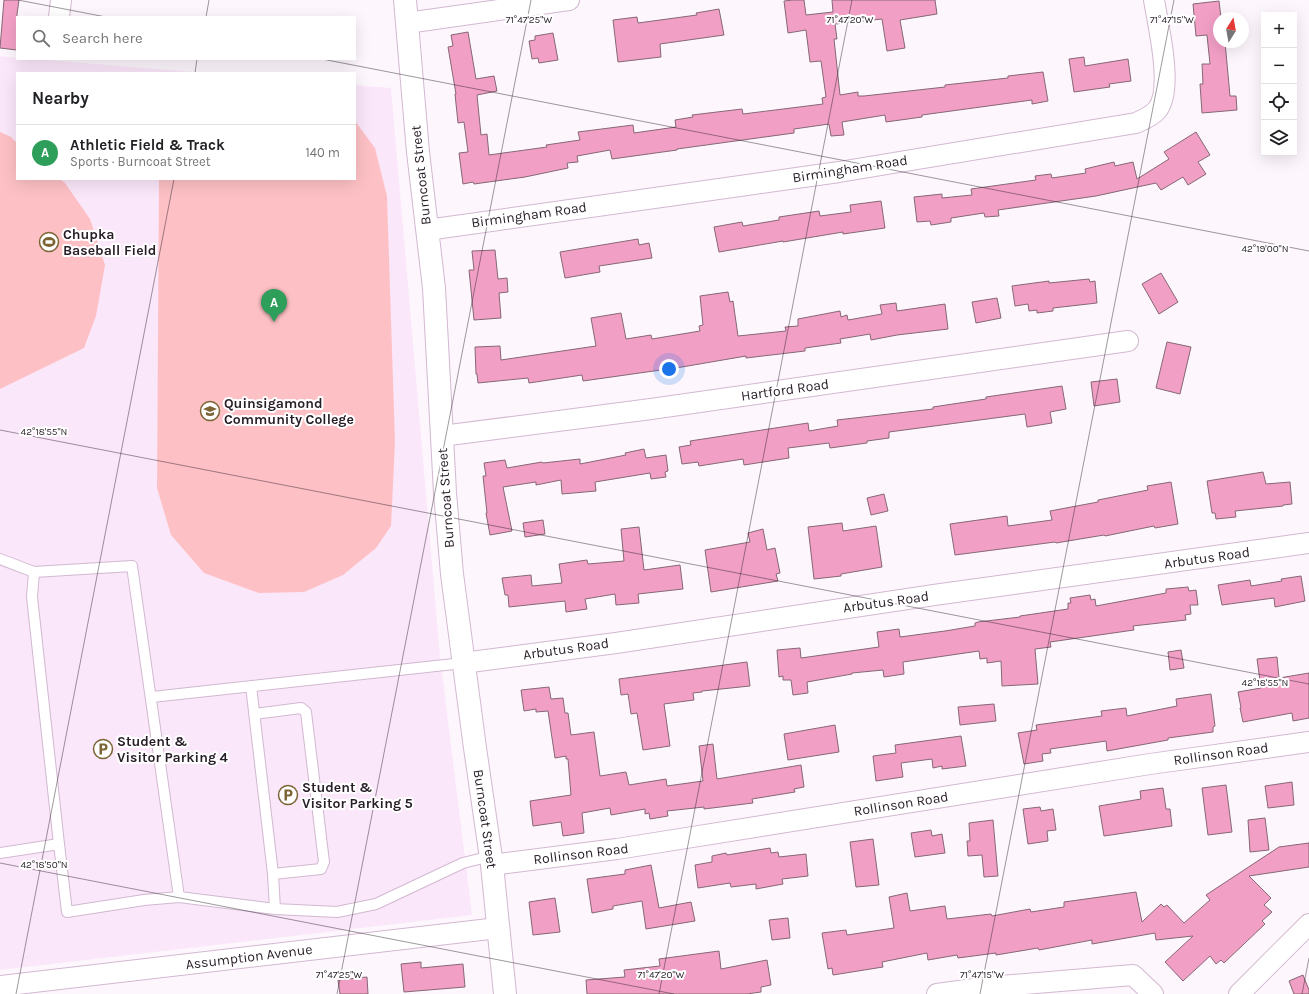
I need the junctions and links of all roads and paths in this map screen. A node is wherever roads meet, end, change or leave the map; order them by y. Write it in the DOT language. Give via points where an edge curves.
graph roads {
  1 [pos="61,0"];
  2 [pos="405,0"];
  3 [pos="569,0"];
  4 [pos="1154,0"];
  5 [pos="59,16"];
  6 [pos="407,23"];
  7 [pos="427,230"];
  8 [pos="1128,341"];
  9 [pos="442,436"];
  10 [pos="1309,543"];
  11 [pos="0,559"];
  12 [pos="34,572"];
  13 [pos="463,663"];
  14 [pos="251,686"];
  15 [pos="152,697"];
  16 [pos="254,714"];
  17 [pos="1309,742"];
  18 [pos="59,844"];
  19 [pos="0,853"];
  20 [pos="492,861"];
  21 [pos="272,874"];
  22 [pos="179,897"];
  23 [pos="275,908"];
  24 [pos="1309,924"];
  25 [pos="498,928"];
  26 [pos="8,988"];
  27 [pos="505,994"];
  28 [pos="937,994"];
  29 [pos="1153,994"];
  30 [pos="1239,994"];
  1 -- 5 [label="street"];
  2 -- 6 [label="main road, Burncoat Street"];
  3 -- 6 [label="street"];
  4 -- 7 [label="street, Birmingham Road" via="1165,72 1164,93 1157,110 1136,123 839,172"];
  6 -- 7 [label="main road, Burncoat Street"];
  7 -- 9 [label="main road, Burncoat Street" via="434,288"];
  8 -- 9 [label="street, Hartford Road"];
  9 -- 13 [label="main road, Burncoat Street" via="449,548"];
  10 -- 13 [label="street, Arbutus Road"];
  11 -- 12 [label="lane"];
  12 -- 15 [label="lane" via="132,566"];
  12 -- 18 [label="lane" via="32,597"];
  13 -- 14 [label="lane"];
  13 -- 20 [label="main road, Burncoat Street"];
  14 -- 15 [label="lane"];
  14 -- 16 [label="lane"];
  15 -- 22 [label="lane"];
  16 -- 21 [label="lane"];
  16 -- 21 [label="lane" via="300,708 306,712 324,862 321,868"];
  17 -- 20 [label="street, Rollinson Road" via="1150,764 617,849"];
  18 -- 19 [label="lane"];
  18 -- 22 [label="lane" via="67,912"];
  20 -- 23 [label="lane" via="464,863 376,904 337,912"];
  20 -- 25 [label="main road, Burncoat Street"];
  21 -- 23 [label="lane"];
  22 -- 23 [label="lane"];
  24 -- 30 [label="street"];
  25 -- 26 [label="street, Assumption Avenue"];
  25 -- 27 [label="main road, Burncoat Street"];
  28 -- 29 [label="street" via="988,987 1133,975"];
}
